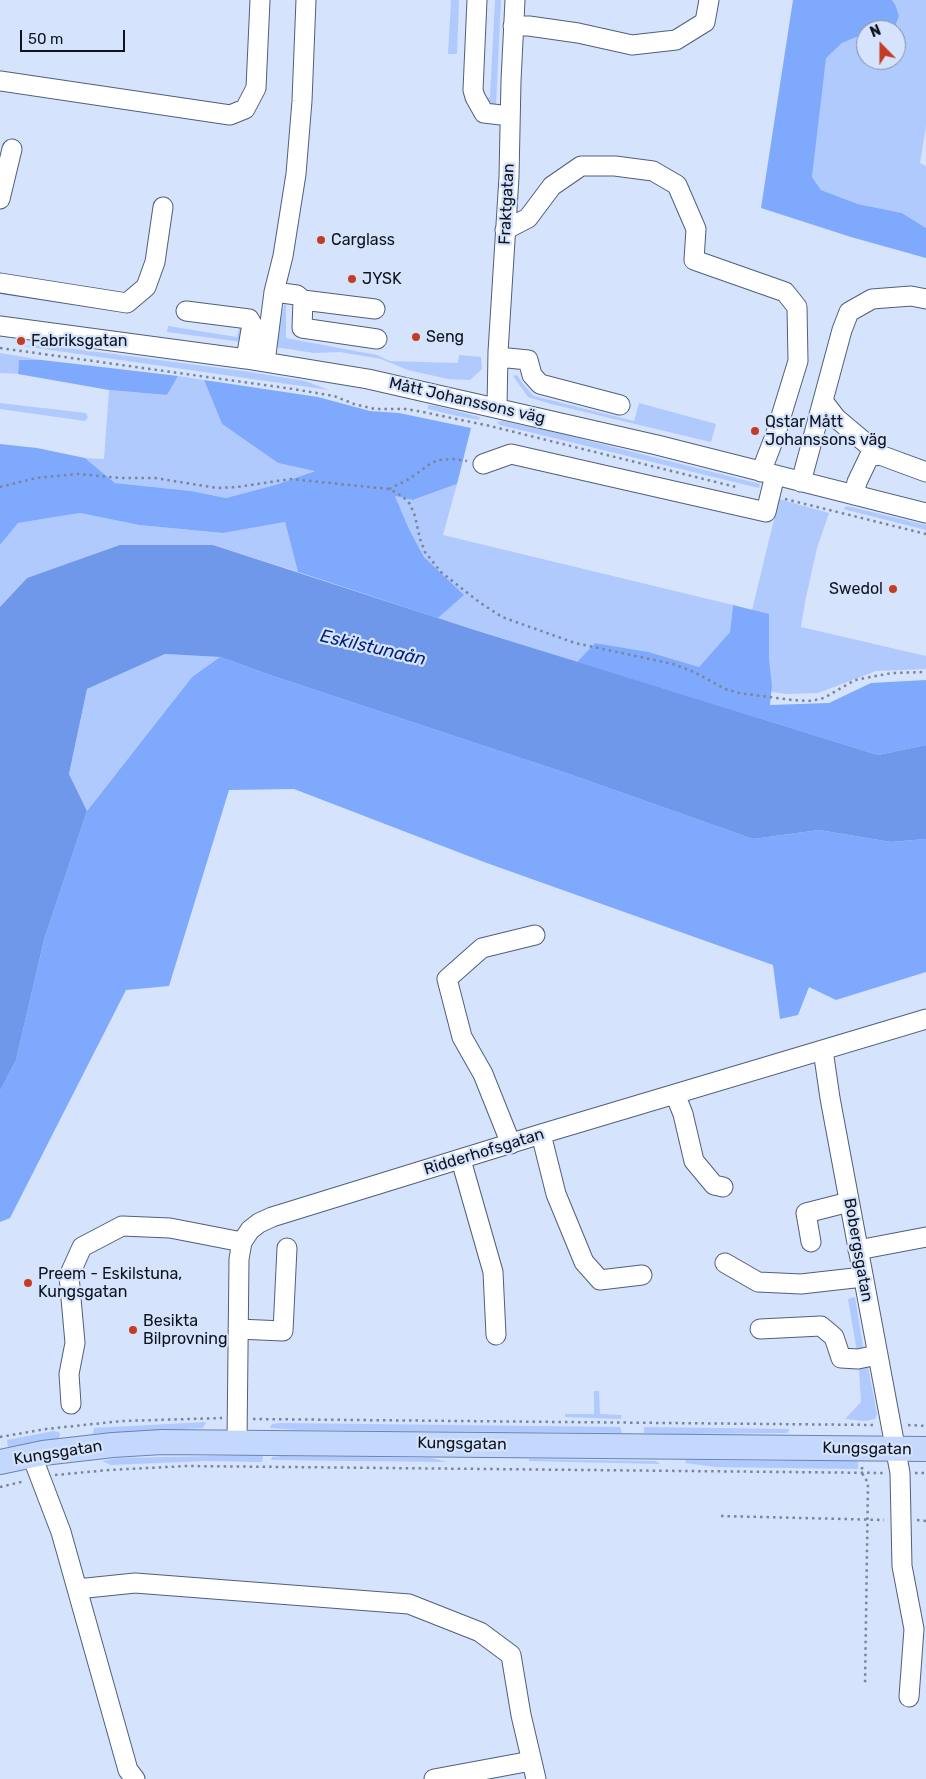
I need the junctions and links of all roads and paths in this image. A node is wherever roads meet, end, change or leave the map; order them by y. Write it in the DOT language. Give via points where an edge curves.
graph roads {
  1 [pos="260,0"];
  2 [pos="306,0"];
  3 [pos="477,0"];
  4 [pos="515,0"];
  5 [pos="709,0"];
  6 [pos="513,26"];
  7 [pos="0,81"];
  8 [pos="510,116"];
  9 [pos="12,149"];
  10 [pos="0,199"];
  11 [pos="163,207"];
  12 [pos="506,230"];
  13 [pos="0,283"];
  14 [pos="274,292"];
  15 [pos="926,299"];
  16 [pos="303,300"];
  17 [pos="375,309"];
  18 [pos="186,311"];
  19 [pos="0,326"];
  20 [pos="378,340"];
  21 [pos="0,348"];
  22 [pos="498,357"];
  23 [pos="256,361"];
  24 [pos="823,401"];
  25 [pos="620,406"];
  26 [pos="497,408"];
  27 [pos="880,454"];
  28 [pos="483,464"];
  29 [pos="926,472"];
  30 [pos="768,473"];
  31 [pos="801,482"];
  32 [pos="0,487"];
  33 [pos="742,488"];
  34 [pos="389,489"];
  35 [pos="854,495"];
  36 [pos="770,496"];
  37 [pos="926,513"];
  38 [pos="926,534"];
  39 [pos="926,672"];
  40 [pos="535,935"];
  41 [pos="926,1019"];
  42 [pos="823,1050"];
  43 [pos="675,1094"];
  44 [pos="541,1134"];
  45 [pos="512,1144"];
  46 [pos="461,1160"];
  47 [pos="723,1187"];
  48 [pos="849,1202"];
  49 [pos="926,1237"];
  50 [pos="242,1242"];
  51 [pos="810,1242"];
  52 [pos="287,1248"];
  53 [pos="858,1250"];
  54 [pos="725,1263"];
  55 [pos="642,1275"];
  56 [pos="863,1277"];
  57 [pos="238,1329"];
  58 [pos="760,1329"];
  59 [pos="496,1335"];
  60 [pos="877,1355"];
  61 [pos="71,1404"];
  62 [pos="237,1418"];
  63 [pos="890,1425"];
  64 [pos="926,1426"];
  65 [pos="0,1437"];
  66 [pos="237,1442"];
  67 [pos="895,1449"];
  68 [pos="926,1450"];
  69 [pos="32,1456"];
  70 [pos="0,1462"];
  71 [pos="862,1472"];
  72 [pos="900,1473"];
  73 [pos="926,1473"];
  74 [pos="40,1478"];
  75 [pos="0,1487"];
  76 [pos="721,1516"];
  77 [pos="867,1519"];
  78 [pos="901,1520"];
  79 [pos="926,1521"];
  80 [pos="77,1589"];
  81 [pos="864,1686"];
  82 [pos="909,1697"];
  83 [pos="531,1760"];
  84 [pos="135,1779"];
  85 [pos="434,1779"];
  86 [pos="536,1779"];
  1 -- 7 [label="street" via="256,88 244,109 230,115"];
  2 -- 14 [label="street" via="296,174"];
  3 -- 8 [label="street" via="473,90 484,113"];
  4 -- 6 [label="street, Fraktgatan"];
  5 -- 6 [label="street" via="705,22 676,40 632,45 578,33"];
  6 -- 8 [label="street, Fraktgatan"];
  8 -- 12 [label="street, Fraktgatan"];
  9 -- 10 [label="street"];
  11 -- 13 [label="street" via="155,262 146,287 127,303"];
  12 -- 22 [label="street, Fraktgatan"];
  12 -- 30 [label="street" via="528,218 552,186 581,166 653,171 677,185 696,230 694,260 785,292 797,307 798,360 775,436"];
  14 -- 16 [label="street" via="297,295"];
  14 -- 23 [label="street"];
  15 -- 24 [label="street" via="911,296 872,299 850,312"];
  16 -- 17 [label="street"];
  16 -- 20 [label="street" via="302,328"];
  18 -- 23 [label="street" via="249,319"];
  19 -- 23 [label="street, Mått Johanssons väg"];
  21 -- 33 [label="path" via="293,389 334,396 375,409 406,409 450,417"];
  22 -- 25 [label="street" via="528,360 532,375 540,384"];
  22 -- 26 [label="street, Fraktgatan"];
  23 -- 26 [label="street, Mått Johanssons väg" via="368,379"];
  24 -- 27 [label="street" via="836,418"];
  24 -- 31 [label="street"];
  26 -- 30 [label="street, Mått Johanssons väg"];
  27 -- 29 [label="street"];
  27 -- 35 [label="street" via="869,457"];
  28 -- 34 [label="path" via="438,460"];
  28 -- 36 [label="street" via="511,454 766,512"];
  30 -- 31 [label="street, Mått Johanssons väg"];
  30 -- 36 [label="street"];
  31 -- 35 [label="street, Mått Johanssons väg"];
  32 -- 34 [label="path" via="36,478 78,474 155,478 217,488 291,479"];
  34 -- 39 [label="path" via="410,504 425,552 442,572 478,602 502,617 575,643 673,664 738,693 792,700 824,698 855,680 892,673"];
  35 -- 37 [label="street, Mått Johanssons väg"];
  36 -- 38 [label="path"];
  40 -- 45 [label="street" via="482,948 447,979 462,1038 483,1074"];
  41 -- 42 [label="street, Ridderhofsgatan"];
  42 -- 43 [label="street, Ridderhofsgatan"];
  42 -- 48 [label="street, Bobergsgatan"];
  43 -- 44 [label="street, Ridderhofsgatan"];
  43 -- 47 [label="street" via="694,1161 714,1185"];
  44 -- 45 [label="street, Ridderhofsgatan"];
  44 -- 55 [label="street" via="556,1194 584,1262 600,1280"];
  45 -- 46 [label="street, Ridderhofsgatan"];
  46 -- 50 [label="street, Ridderhofsgatan" via="272,1217 259,1222"];
  46 -- 59 [label="street" via="493,1272"];
  48 -- 51 [label="street" via="806,1213"];
  48 -- 53 [label="street, Bobergsgatan"];
  49 -- 53 [label="street"];
  50 -- 57 [label="street"];
  50 -- 61 [label="street" via="170,1228 122,1226 82,1247 69,1276 75,1344 69,1374"];
  52 -- 57 [label="street" via="283,1331"];
  53 -- 56 [label="street, Bobergsgatan"];
  54 -- 56 [label="street" via="758,1282 801,1284"];
  56 -- 60 [label="street, Bobergsgatan"];
  57 -- 62 [label="street"];
  58 -- 60 [label="street" via="821,1326 834,1337 841,1358"];
  60 -- 63 [label="street, Bobergsgatan"];
  62 -- 63 [label="path"];
  62 -- 65 [label="path" via="122,1421"];
  62 -- 66 [label="street"];
  63 -- 64 [label="path"];
  63 -- 67 [label="street, Bobergsgatan"];
  66 -- 67 [label="main road, Kungsgatan"];
  66 -- 69 [label="main road, Kungsgatan" via="113,1444"];
  67 -- 68 [label="main road, Kungsgatan"];
  67 -- 72 [label="street, Bobergsgatan"];
  69 -- 70 [label="main road, Kungsgatan"];
  69 -- 74 [label="street"];
  71 -- 72 [label="path"];
  71 -- 74 [label="path" via="187,1466 75,1472"];
  71 -- 77 [label="path" via="868,1483"];
  72 -- 73 [label="path"];
  72 -- 78 [label="street, Bobergsgatan"];
  74 -- 75 [label="path"];
  74 -- 80 [label="street" via="61,1532"];
  76 -- 77 [label="path"];
  77 -- 78 [label="path"];
  77 -- 81 [label="path"];
  78 -- 79 [label="path"];
  78 -- 82 [label="street, Bobergsgatan" via="902,1566 914,1629"];
  80 -- 83 [label="street" via="135,1583 410,1604 480,1632 510,1655"];
  80 -- 84 [label="street" via="128,1770"];
  83 -- 85 [label="street"];
  83 -- 86 [label="street"];
}
